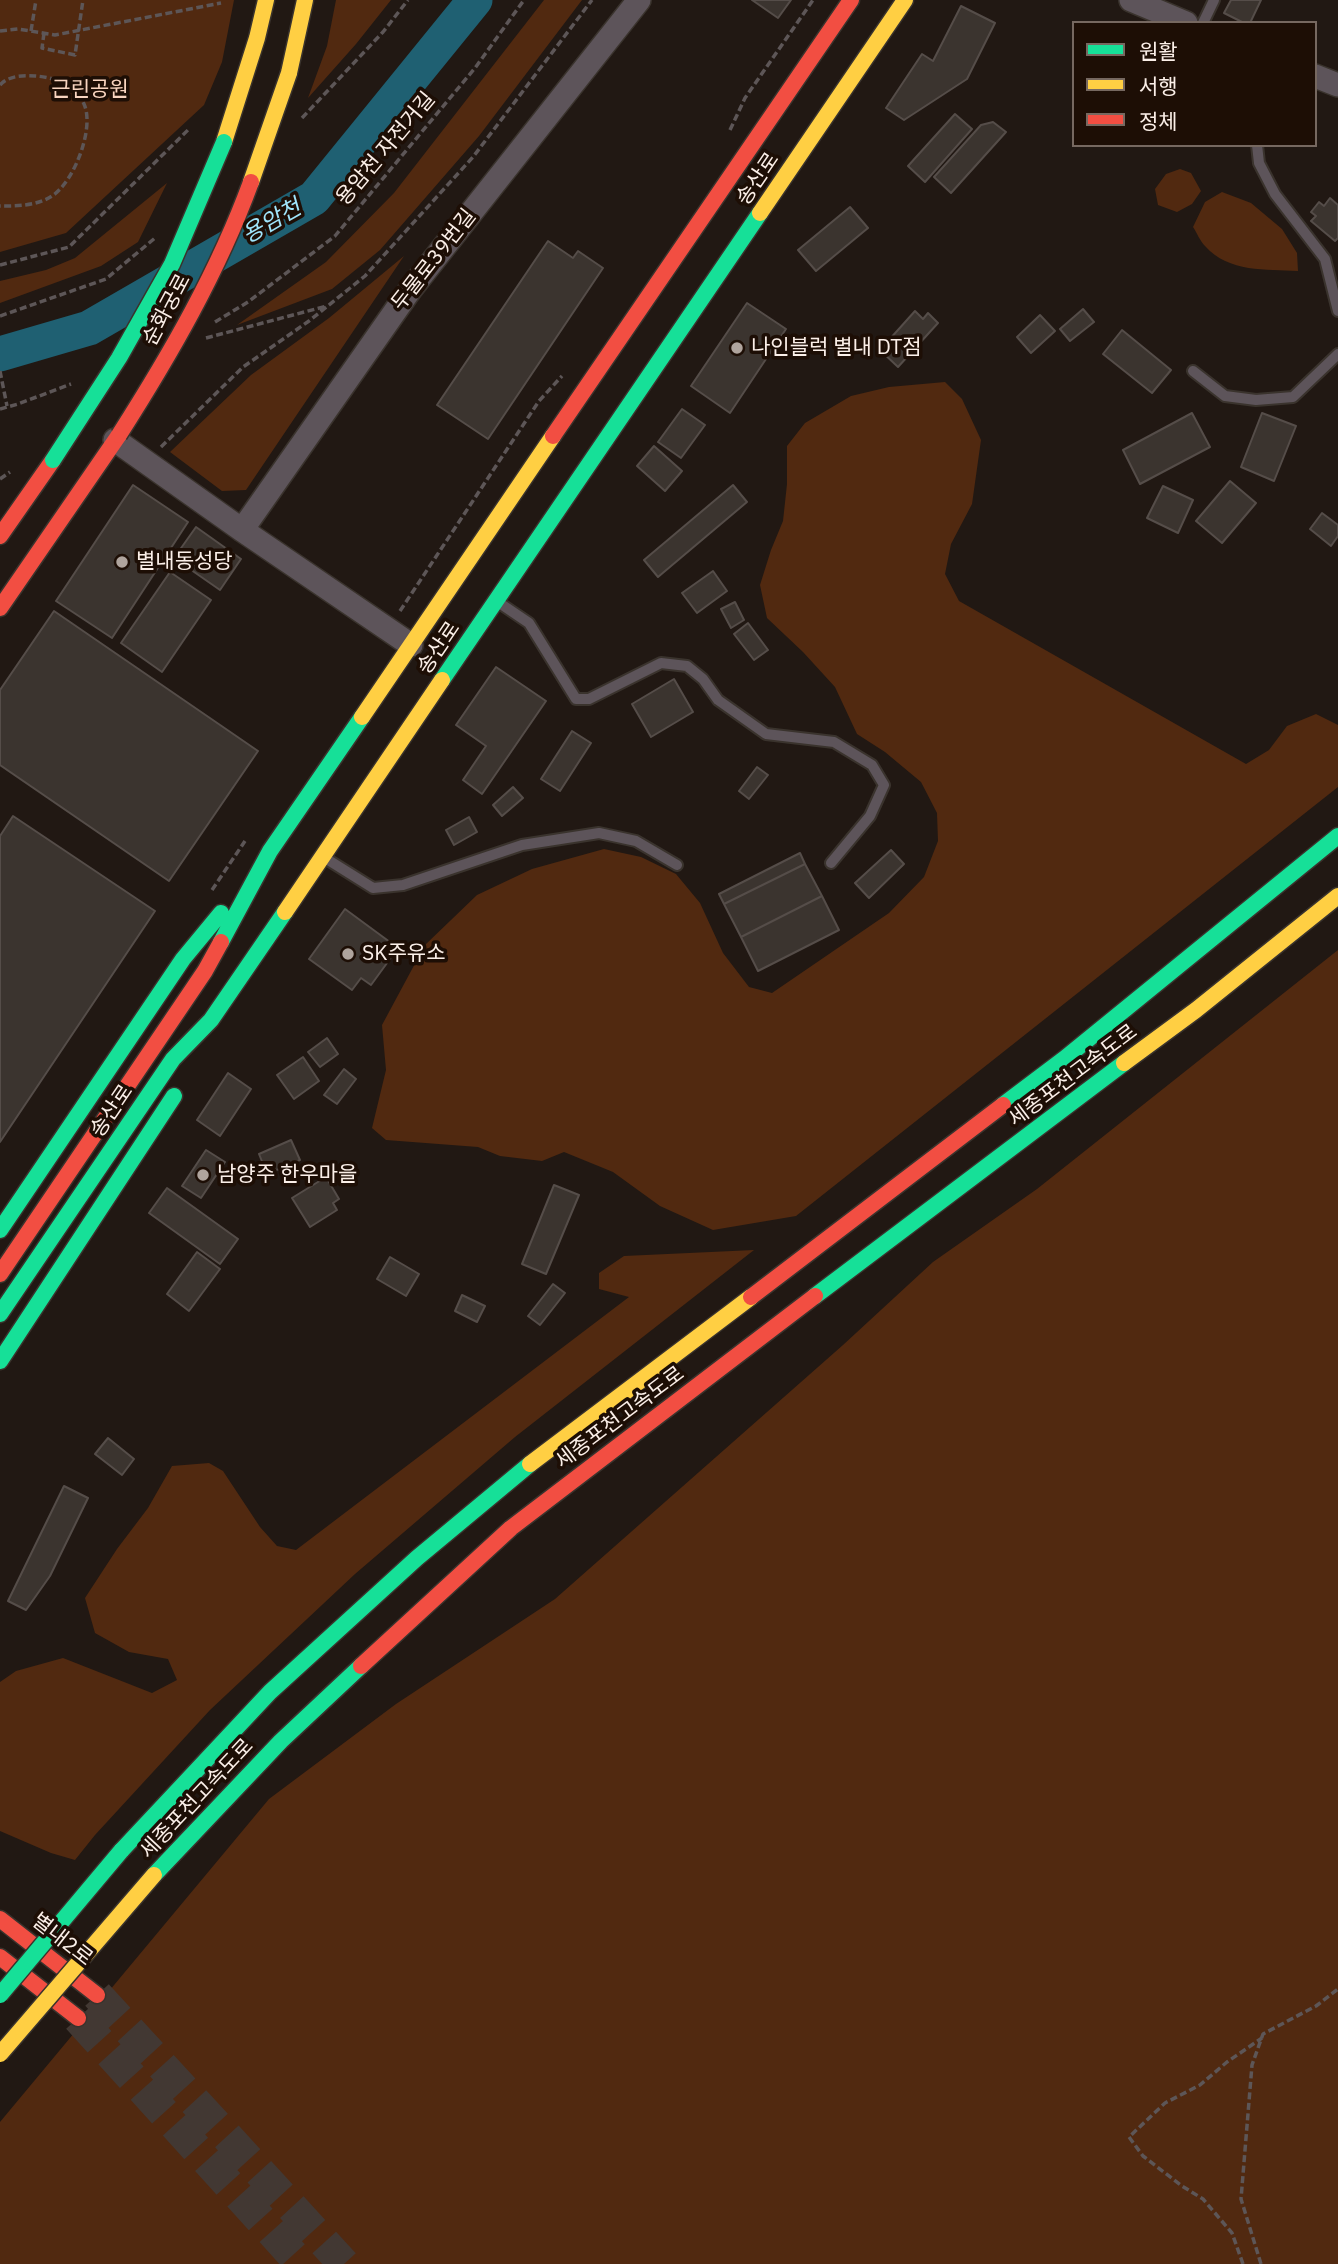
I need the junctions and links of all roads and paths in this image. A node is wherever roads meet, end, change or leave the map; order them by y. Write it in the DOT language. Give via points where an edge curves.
graph roads {
  1 [pos="36,0"];
  2 [pos="83,0"];
  3 [pos="266,0"];
  4 [pos="305,0"];
  5 [pos="524,0"];
  6 [pos="593,0"];
  7 [pos="639,0"];
  8 [pos="813,0"];
  9 [pos="851,0"];
  10 [pos="905,0"];
  11 [pos="1131,0"];
  12 [pos="1213,0"];
  13 [pos="220,3"];
  14 [pos="1181,21"];
  15 [pos="1204,21"];
  16 [pos="79,30"];
  17 [pos="31,31"];
  18 [pos="0,32"];
  19 [pos="44,33"];
  20 [pos="1317,77"];
  21 [pos="0,85"];
  22 [pos="1338,85"];
  23 [pos="189,129"];
  24 [pos="726,138"];
  25 [pos="1257,147"];
  26 [pos="0,206"];
  27 [pos="0,265"];
  28 [pos="329,305"];
  29 [pos="1338,311"];
  30 [pos="215,322"];
  31 [pos="201,339"];
  32 [pos="1338,354"];
  33 [pos="0,371"];
  34 [pos="1193,371"];
  35 [pos="562,375"];
  36 [pos="8,407"];
  37 [pos="117,437"];
  38 [pos="148,463"];
  39 [pos="10,472"];
  40 [pos="0,479"];
  41 [pos="242,530"];
  42 [pos="0,536"];
  43 [pos="496,601"];
  44 [pos="0,608"];
  45 [pos="388,630"];
  46 [pos="411,645"];
  47 [pos="249,834"];
  48 [pos="1338,836"];
  49 [pos="270,852"];
  50 [pos="323,857"];
  51 [pos="831,863"];
  52 [pos="677,865"];
  53 [pos="212,890"];
  54 [pos="1338,895"];
  55 [pos="211,1020"];
  56 [pos="194,1062"];
  57 [pos="182,1083"];
  58 [pos="0,1230"];
  59 [pos="0,1274"];
  60 [pos="0,1314"];
  61 [pos="0,1361"];
  62 [pos="0,1919"];
  63 [pos="0,1957"];
  64 [pos="1338,1990"];
  65 [pos="97,1994"];
  66 [pos="0,1995"];
  67 [pos="78,2018"];
  68 [pos="1262,2038"];
  69 [pos="0,2054"];
  70 [pos="1243,2264"];
  71 [pos="1261,2264"];
  1 -- 17 [label="path"];
  2 -- 16 [label="path"];
  3 -- 42 [label="main road, 순화궁로, bridge" via="223,142 172,264 119,358"];
  4 -- 37 [label="main road, 순화궁로, bridge" via="289,73 246,195 208,279"];
  5 -- 30 [label="path, 용암천 자전거길" via="475,68 335,236"];
  6 -- 28 [label="path" via="473,158 365,276"];
  7 -- 41 [label="street, 두물로39번길" via="410,290"];
  8 -- 24 [label="path" via="745,98"];
  9 -- 46 [label="main road, 송산로"];
  10 -- 43 [label="main road, 송산로"];
  11 -- 14 [label="street"];
  12 -- 15 [label="lane"];
  13 -- 16 [label="path"];
  16 -- 19 [label="path"];
  16 -- 19 [label="path" via="75,55 42,48"];
  17 -- 18 [label="path"];
  17 -- 19 [label="path"];
  20 -- 22 [label="street"];
  21 -- 26 [label="path" via="22,75 60,80 84,104 86,121 76,163 55,195 26,205"];
  23 -- 27 [label="path" via="69,247"];
  25 -- 29 [label="lane" via="1259,163 1275,194 1325,259"];
  28 -- 31 [label="path"];
  28 -- 38 [label="path" via="243,367"];
  32 -- 34 [label="lane" via="1293,397 1256,400 1226,396"];
  33 -- 36 [label="path"];
  35 -- 45 [label="path" via="539,401"];
  37 -- 38 [label="street"];
  37 -- 44 [label="main road, 순화궁로"];
  38 -- 41 [label="street"];
  39 -- 40 [label="path"];
  41 -- 45 [label="street"];
  43 -- 50 [label="main road, 송산로"];
  43 -- 51 [label="lane" via="529,623 576,699 589,699 662,663 687,666 703,678 718,700 766,734 834,742 872,765 884,785 870,816"];
  45 -- 46 [label="street"];
  46 -- 49 [label="main road, 송산로"];
  47 -- 53 [label="path"];
  48 -- 66 [label="main road, 세종포천고속도로, bridge" via="1064,1059 630,1387 408,1566 270,1692 121,1851"];
  49 -- 58 [label="main road" via="183,958"];
  49 -- 59 [label="main road, 송산로" via="205,971"];
  50 -- 52 [label="lane" via="373,888 403,885 522,845 599,833 636,841"];
  50 -- 55 [label="main road, 송산로"];
  54 -- 69 [label="main road, 세종포천고속도로, bridge" via="1196,1010 511,1528 281,1741 154,1875"];
  55 -- 56 [label="main road"];
  55 -- 60 [label="main road, 송산로" via="173,1059"];
  57 -- 61 [label="main road"];
  62 -- 65 [label="main road, 별내2로"];
  63 -- 67 [label="main road"];
  64 -- 68 [label="path"];
  68 -- 70 [label="path" via="1200,2085 1165,2103 1129,2137 1143,2156 1203,2199 1232,2233"];
  68 -- 71 [label="path" via="1252,2066 1241,2199"];
}
